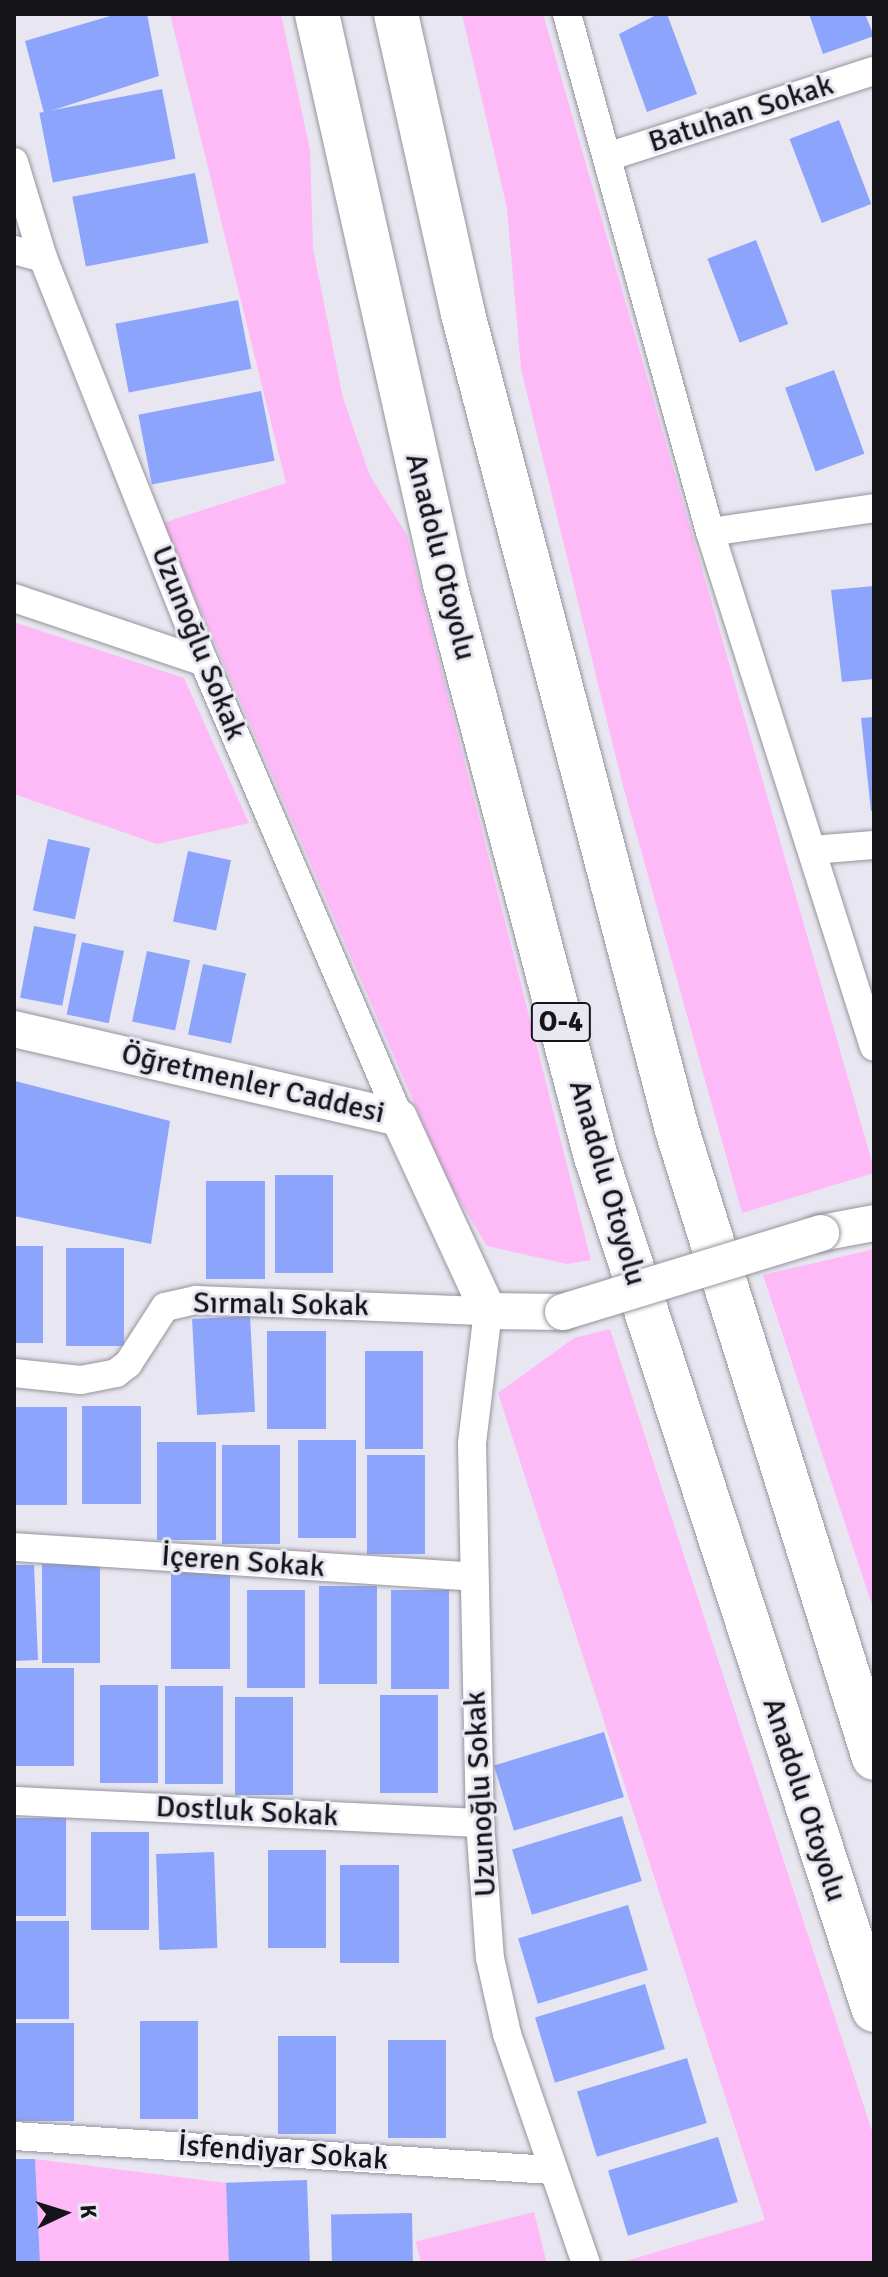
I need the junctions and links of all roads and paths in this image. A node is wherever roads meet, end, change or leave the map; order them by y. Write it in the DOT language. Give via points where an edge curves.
graph roads {
  1 [pos="317,14"];
  2 [pos="396,14"];
  3 [pos="567,14"];
  4 [pos="874,71"];
  5 [pos="607,157"];
  6 [pos="14,162"];
  7 [pos="14,250"];
  8 [pos="43,258"];
  9 [pos="874,508"];
  10 [pos="710,532"];
  11 [pos="14,598"];
  12 [pos="204,662"];
  13 [pos="874,845"];
  14 [pos="812,850"];
  15 [pos="14,1029"];
  16 [pos="874,1047"];
  17 [pos="399,1118"];
  18 [pos="874,1223"];
  19 [pos="488,1311"];
  20 [pos="14,1373"];
  21 [pos="14,1547"];
  22 [pos="473,1577"];
  23 [pos="874,1758"];
  24 [pos="14,1801"];
  25 [pos="480,1823"];
  26 [pos="874,2010"];
  27 [pos="14,2136"];
  28 [pos="552,2170"];
  29 [pos="586,2263"];
  1 -- 26 [label="highway, Anadolu Otoyolu / O-4" via="445,584 596,1157"];
  2 -- 23 [label="highway" via="467,329 677,1130"];
  3 -- 5 [label="street"];
  4 -- 5 [label="street, Batuhan Sokak"];
  5 -- 10 [label="street"];
  6 -- 8 [label="street, Uzunoğlu Sokak"];
  7 -- 8 [label="street"];
  8 -- 12 [label="street, Uzunoğlu Sokak"];
  9 -- 10 [label="street"];
  10 -- 14 [label="street"];
  11 -- 12 [label="street"];
  12 -- 17 [label="street, Uzunoğlu Sokak"];
  13 -- 14 [label="street"];
  14 -- 16 [label="street"];
  15 -- 17 [label="street, Öğretmenler Caddesi"];
  17 -- 19 [label="street, Öğretmenler Caddesi"];
  18 -- 19 [label="street, bridge" via="821,1233 563,1312"];
  19 -- 20 [label="street, Sırmalı Sokak" via="196,1300 165,1307 128,1364 116,1373 81,1380"];
  19 -- 22 [label="street, Uzunoğlu Sokak" via="472,1444"];
  21 -- 22 [label="street, İçeren Sokak"];
  22 -- 25 [label="street, Uzunoğlu Sokak"];
  24 -- 25 [label="street, Dostluk Sokak"];
  25 -- 28 [label="street, Uzunoğlu Sokak" via="496,1995"];
  27 -- 28 [label="street, İsfendiyar Sokak"];
  28 -- 29 [label="street, Uzunoğlu Sokak"];
}
